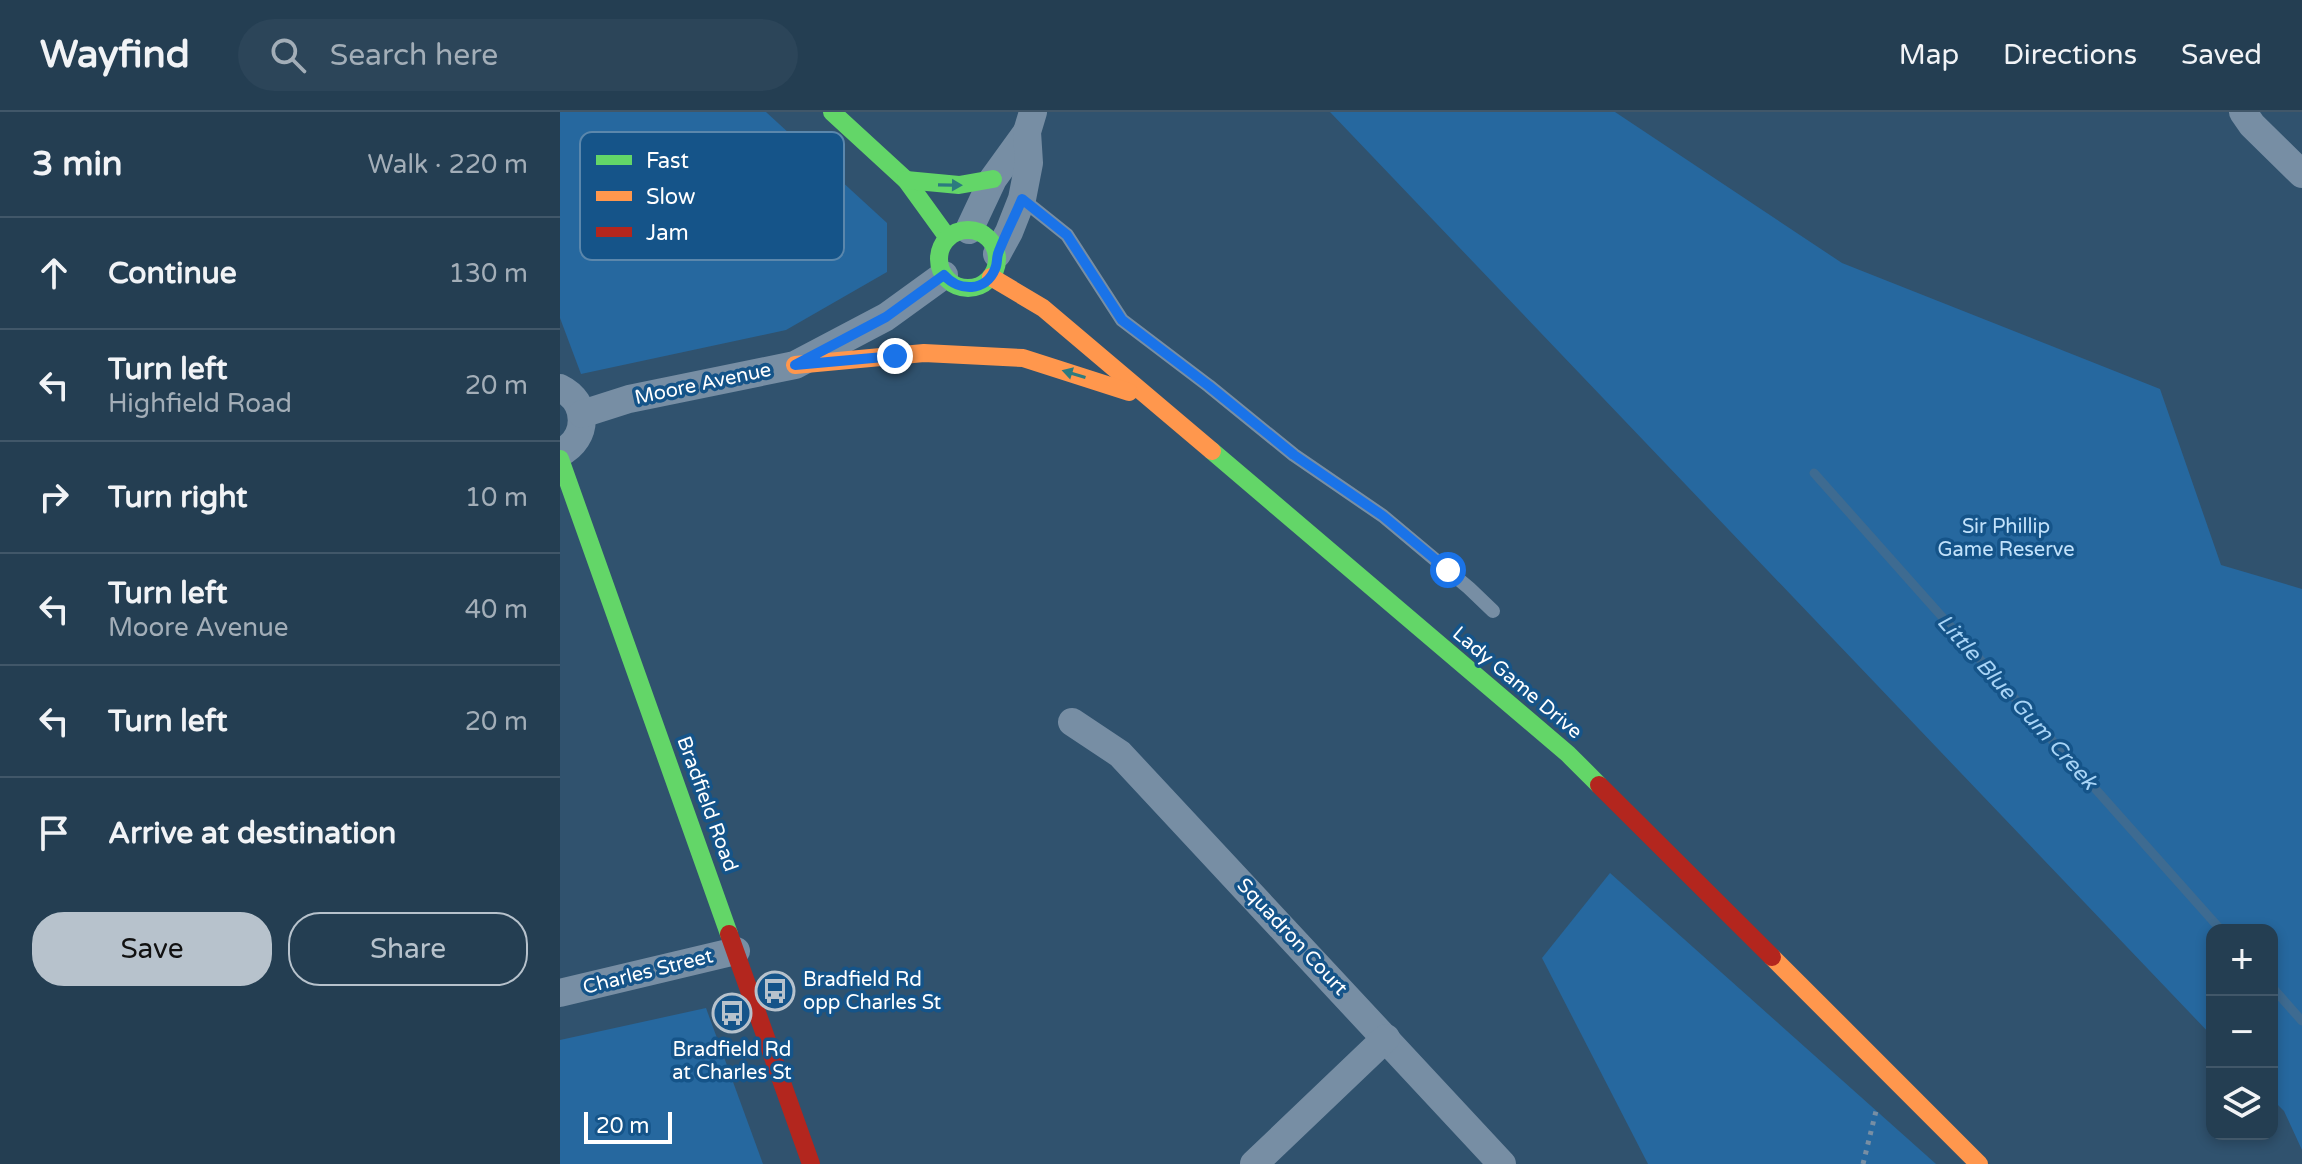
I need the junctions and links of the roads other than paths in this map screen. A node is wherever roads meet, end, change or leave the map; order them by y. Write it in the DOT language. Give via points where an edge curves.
graph roads {
  1 [pos="832,112"];
  2 [pos="2243,112"];
  3 [pos="1030,122"];
  4 [pos="2302,174"];
  5 [pos="993,179"];
  6 [pos="906,180"];
  7 [pos="1022,199"];
  8 [pos="959,234"];
  9 [pos="994,265"];
  10 [pos="944,275"];
  11 [pos="795,365"];
  12 [pos="560,388"];
  13 [pos="1148,398"];
  14 [pos="582,414"];
  15 [pos="560,453"];
  16 [pos="560,459"];
  17 [pos="1493,611"];
  18 [pos="1072,722"];
  19 [pos="736,951"];
  20 [pos="560,993"];
  21 [pos="1386,1038"];
  22 [pos="811,1164"];
  23 [pos="1254,1164"];
  24 [pos="1502,1164"];
  25 [pos="1979,1164"];
  1 -- 6 [label="main road"];
  2 -- 4 [label="street"];
  3 -- 5 [label="street"];
  3 -- 7 [label="street"];
  6 -- 5 [label="main road, one-way" via="948,187"];
  5 -- 8 [label="street"];
  6 -- 8 [label="main road"];
  7 -- 9 [label="street"];
  7 -- 17 [label="lane" via="1067,235 1122,320 1294,455 1383,516"];
  8 -- 9 [label="main road" via="985,235 995,246"];
  8 -- 10 [label="main road" via="942,247"];
  9 -- 10 [label="main road" via="984,283 967,288"];
  9 -- 13 [label="main road, Lady Game Drive"];
  10 -- 11 [label="street, Moore Avenue" via="886,317"];
  13 -- 11 [label="main road, one-way" via="1023,358 924,353"];
  11 -- 14 [label="street, Moore Avenue" via="629,399"];
  12 -- 14 [label="street" via="573,396"];
  13 -- 25 [label="main road, Lady Game Drive" via="1568,754"];
  14 -- 15 [label="street" via="579,435"];
  16 -- 19 [label="main road, Bradfield Road"];
  18 -- 21 [label="street, Squadron Court" via="1120,754"];
  19 -- 20 [label="street, Charles Street"];
  19 -- 22 [label="main road, Bradfield Road"];
  21 -- 23 [label="street"];
  21 -- 24 [label="street, Squadron Court"];
}
